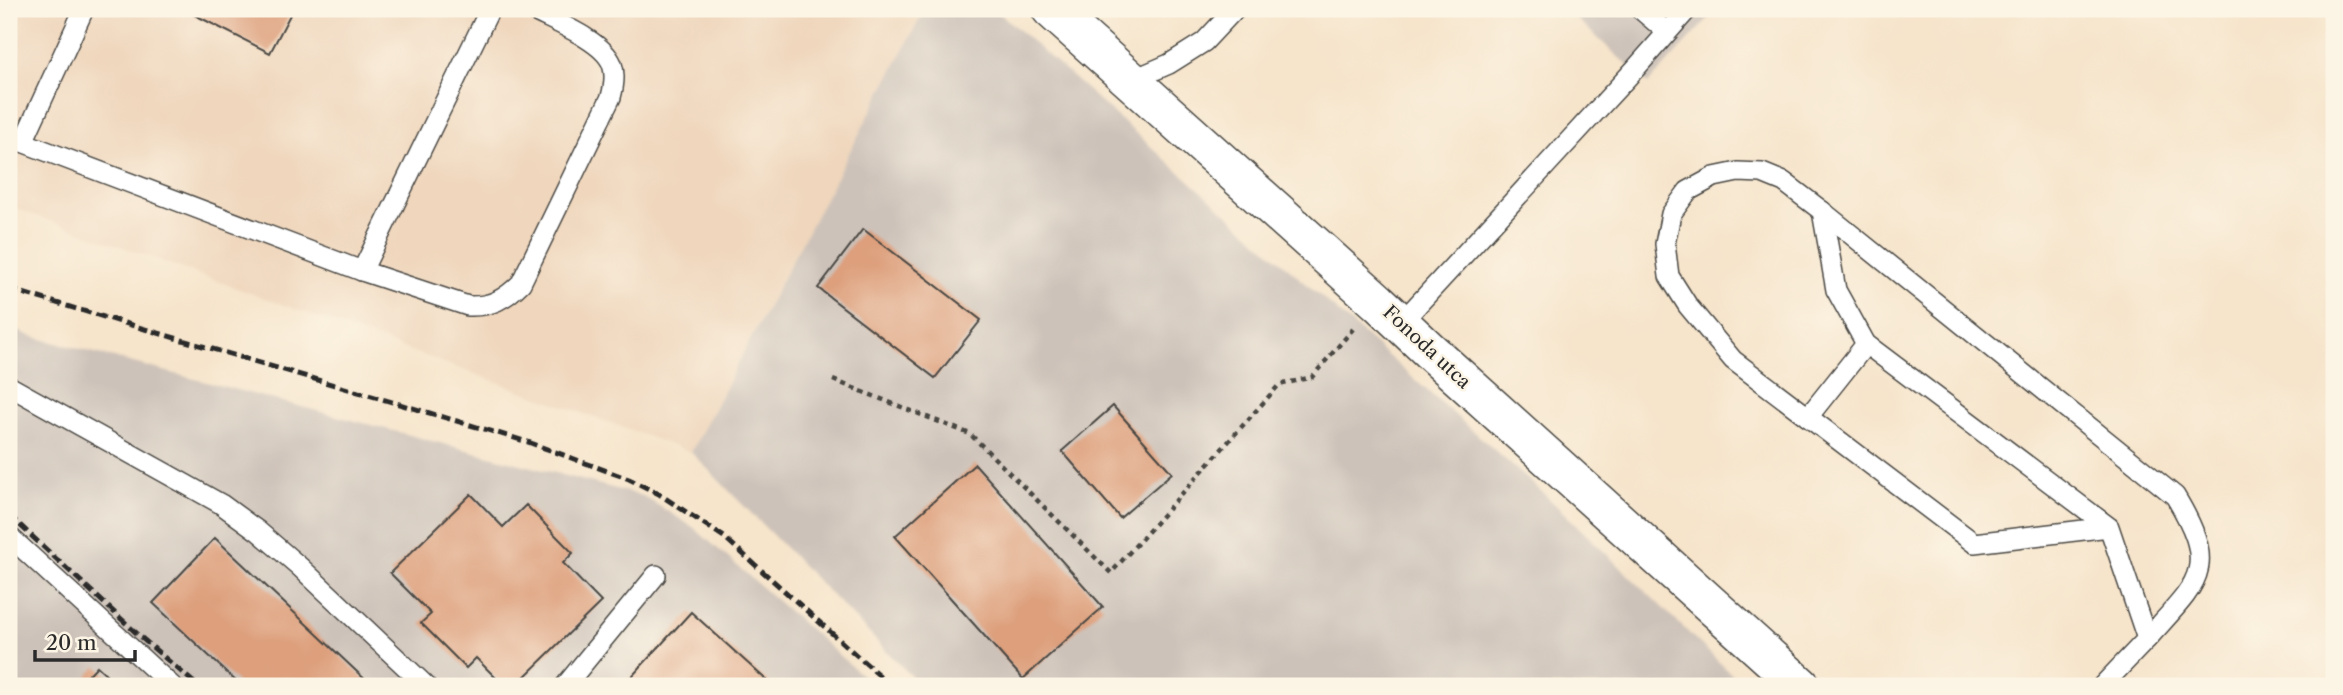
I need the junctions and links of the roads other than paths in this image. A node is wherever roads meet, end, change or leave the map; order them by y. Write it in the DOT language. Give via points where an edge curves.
graph roads {
  1 [pos="84,9"];
  2 [pos="490,9"];
  3 [pos="530,9"];
  4 [pos="1051,9"];
  5 [pos="1235,9"];
  6 [pos="1640,9"];
  7 [pos="1688,9"];
  8 [pos="1667,32"];
  9 [pos="1132,80"];
  10 [pos="16,139"];
  11 [pos="1822,211"];
  12 [pos="362,271"];
  13 [pos="1400,324"];
  14 [pos="1866,344"];
  15 [pos="9,386"];
  16 [pos="1808,417"];
  17 [pos="2109,527"];
  18 [pos="9,536"];
  19 [pos="656,575"];
  20 [pos="2147,639"];
  21 [pos="172,686"];
  22 [pos="426,686"];
  23 [pos="565,686"];
  24 [pos="1801,686"];
  25 [pos="2102,686"];
  1 -- 10 [label="lane"];
  2 -- 12 [label="lane"];
  3 -- 12 [label="lane" via="604,51 611,61 614,85 521,283 498,302 468,306"];
  4 -- 9 [label="street, Fonoda utca"];
  5 -- 9 [label="lane" via="1204,42"];
  6 -- 8 [label="lane"];
  7 -- 8 [label="lane"];
  8 -- 13 [label="lane"];
  9 -- 13 [label="street, Fonoda utca"];
  10 -- 12 [label="lane"];
  11 -- 14 [label="lane" via="1836,290"];
  11 -- 16 [label="lane" via="1784,182 1762,173 1714,177 1688,191 1671,214 1665,244 1669,276 1710,333 1733,360"];
  11 -- 20 [label="lane" via="2175,496 2199,547 2199,570 2192,588"];
  13 -- 24 [label="street, Fonoda utca"];
  14 -- 16 [label="lane"];
  14 -- 17 [label="lane"];
  15 -- 22 [label="lane" via="221,505 258,531"];
  16 -- 17 [label="lane" via="1974,543"];
  17 -- 20 [label="lane"];
  18 -- 21 [label="lane"];
  19 -- 23 [label="lane"];
  20 -- 25 [label="lane"];
}
